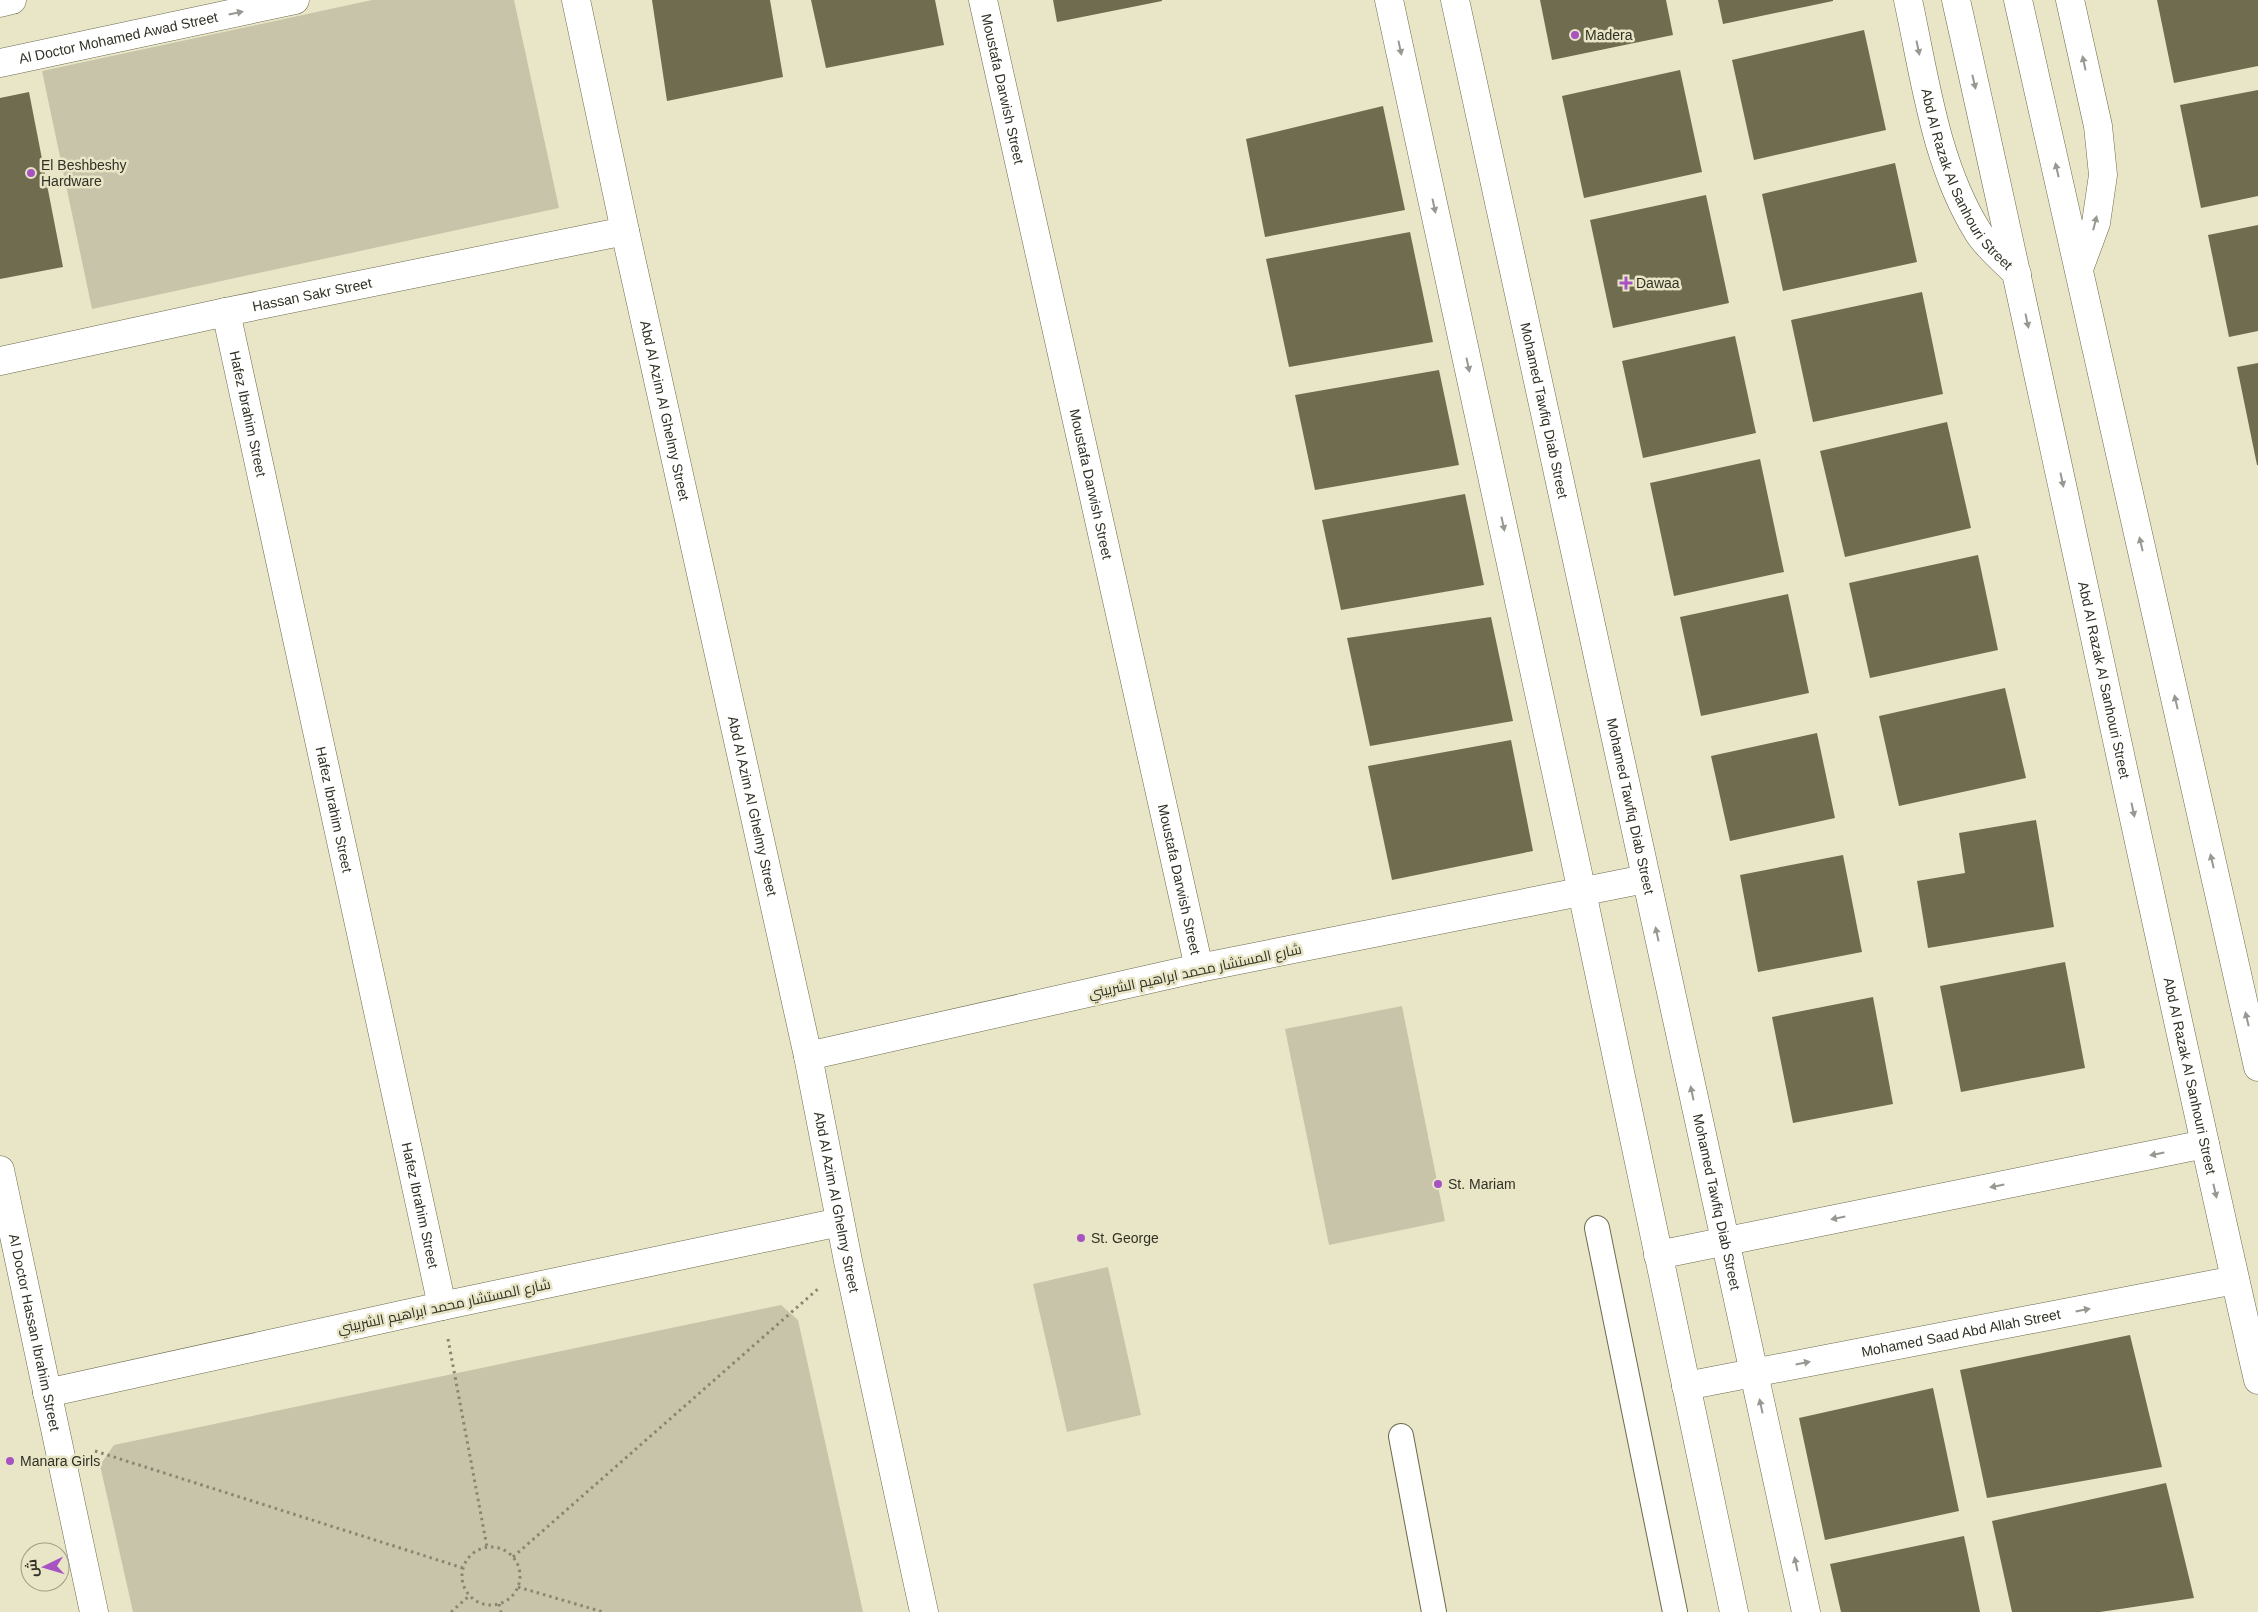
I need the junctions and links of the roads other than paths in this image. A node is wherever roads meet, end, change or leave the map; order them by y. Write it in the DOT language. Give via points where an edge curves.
graph roads {
  1 [pos="12,0"];
  2 [pos="295,0"];
  3 [pos="576,0"];
  4 [pos="983,0"];
  5 [pos="1390,0"];
  6 [pos="1455,0"];
  7 [pos="1908,0"];
  8 [pos="1956,0"];
  9 [pos="2018,0"];
  10 [pos="2070,0"];
  11 [pos="0,2"];
  12 [pos="0,63"];
  13 [pos="625,231"];
  14 [pos="2079,269"];
  15 [pos="2017,274"];
  16 [pos="226,312"];
  17 [pos="0,361"];
  18 [pos="1645,879"];
  19 [pos="1582,892"];
  20 [pos="1199,968"];
  21 [pos="808,1056"];
  22 [pos="2258,1067"];
  23 [pos="2204,1144"];
  24 [pos="0,1170"];
  25 [pos="840,1222"];
  26 [pos="1597,1228"];
  27 [pos="1724,1241"];
  28 [pos="8,1243"];
  29 [pos="1658,1255"];
  30 [pos="2235,1280"];
  31 [pos="442,1306"];
  32 [pos="1754,1373"];
  33 [pos="2258,1380"];
  34 [pos="1686,1386"];
  35 [pos="47,1393"];
  36 [pos="1401,1436"];
  37 [pos="94,1612"];
  38 [pos="924,1612"];
  39 [pos="1434,1612"];
  40 [pos="1675,1612"];
  41 [pos="1734,1612"];
  42 [pos="1806,1612"];
  1 -- 11 [label="street"];
  12 -- 2 [label="street, Al Doctor Mohamed Awad Street, one-way"];
  3 -- 13 [label="street, Abd Al Azim Al Ghelmy Street"];
  4 -- 20 [label="street, Moustafa Darwish Street"];
  5 -- 19 [label="street, one-way"];
  6 -- 18 [label="street, Mohamed Tawfiq Diab Street"];
  7 -- 15 [label="street, Abd Al Razak Al Sanhouri Street, one-way" via="1939,142 1955,190 1979,234"];
  8 -- 15 [label="street, one-way"];
  14 -- 9 [label="street, one-way"];
  14 -- 10 [label="street, one-way" via="2096,223 2103,175 2098,126"];
  13 -- 16 [label="street, Hassan Sakr Street"];
  13 -- 21 [label="street, Abd Al Azim Al Ghelmy Street"];
  22 -- 14 [label="street, one-way"];
  15 -- 23 [label="street, Abd Al Razak Al Sanhouri Street, one-way"];
  16 -- 17 [label="street, Hassan Sakr Street"];
  16 -- 31 [label="street, Hafez Ibrahim Street"];
  18 -- 19 [label="street, شارع المستشار محمد ابراهيم الشربيني"];
  27 -- 18 [label="street, Mohamed Tawfiq Diab Street, one-way"];
  19 -- 20 [label="street, شارع المستشار محمد ابراهيم الشربيني"];
  19 -- 29 [label="street"];
  20 -- 21 [label="street, شارع المستشار محمد ابراهيم الشربيني"];
  21 -- 25 [label="street, Abd Al Azim Al Ghelmy Street"];
  23 -- 27 [label="street, one-way"];
  23 -- 30 [label="street, Abd Al Razak Al Sanhouri Street, one-way"];
  24 -- 28 [label="street, Al Doctor Hassan Ibrahim Street"];
  25 -- 31 [label="street, شارع المستشار محمد ابراهيم الشربيني"];
  25 -- 38 [label="street, Abd Al Azim Al Ghelmy Street"];
  26 -- 40 [label="lane"];
  27 -- 29 [label="street"];
  27 -- 32 [label="street, Mohamed Tawfiq Diab Street"];
  28 -- 35 [label="street, Al Doctor Hassan Ibrahim Street"];
  29 -- 34 [label="street"];
  32 -- 30 [label="street, Mohamed Saad Abd Allah Street, one-way"];
  30 -- 33 [label="street, Abd Al Razak Al Sanhouri Street"];
  31 -- 35 [label="street, شارع المستشار محمد ابراهيم الشربيني"];
  32 -- 34 [label="street, Mohamed Saad Abd Allah Street"];
  42 -- 32 [label="street, Mohamed Tawfiq Diab Street, one-way"];
  34 -- 41 [label="street"];
  35 -- 37 [label="street, Al Doctor Hassan Ibrahim Street"];
  36 -- 39 [label="lane"];
}
